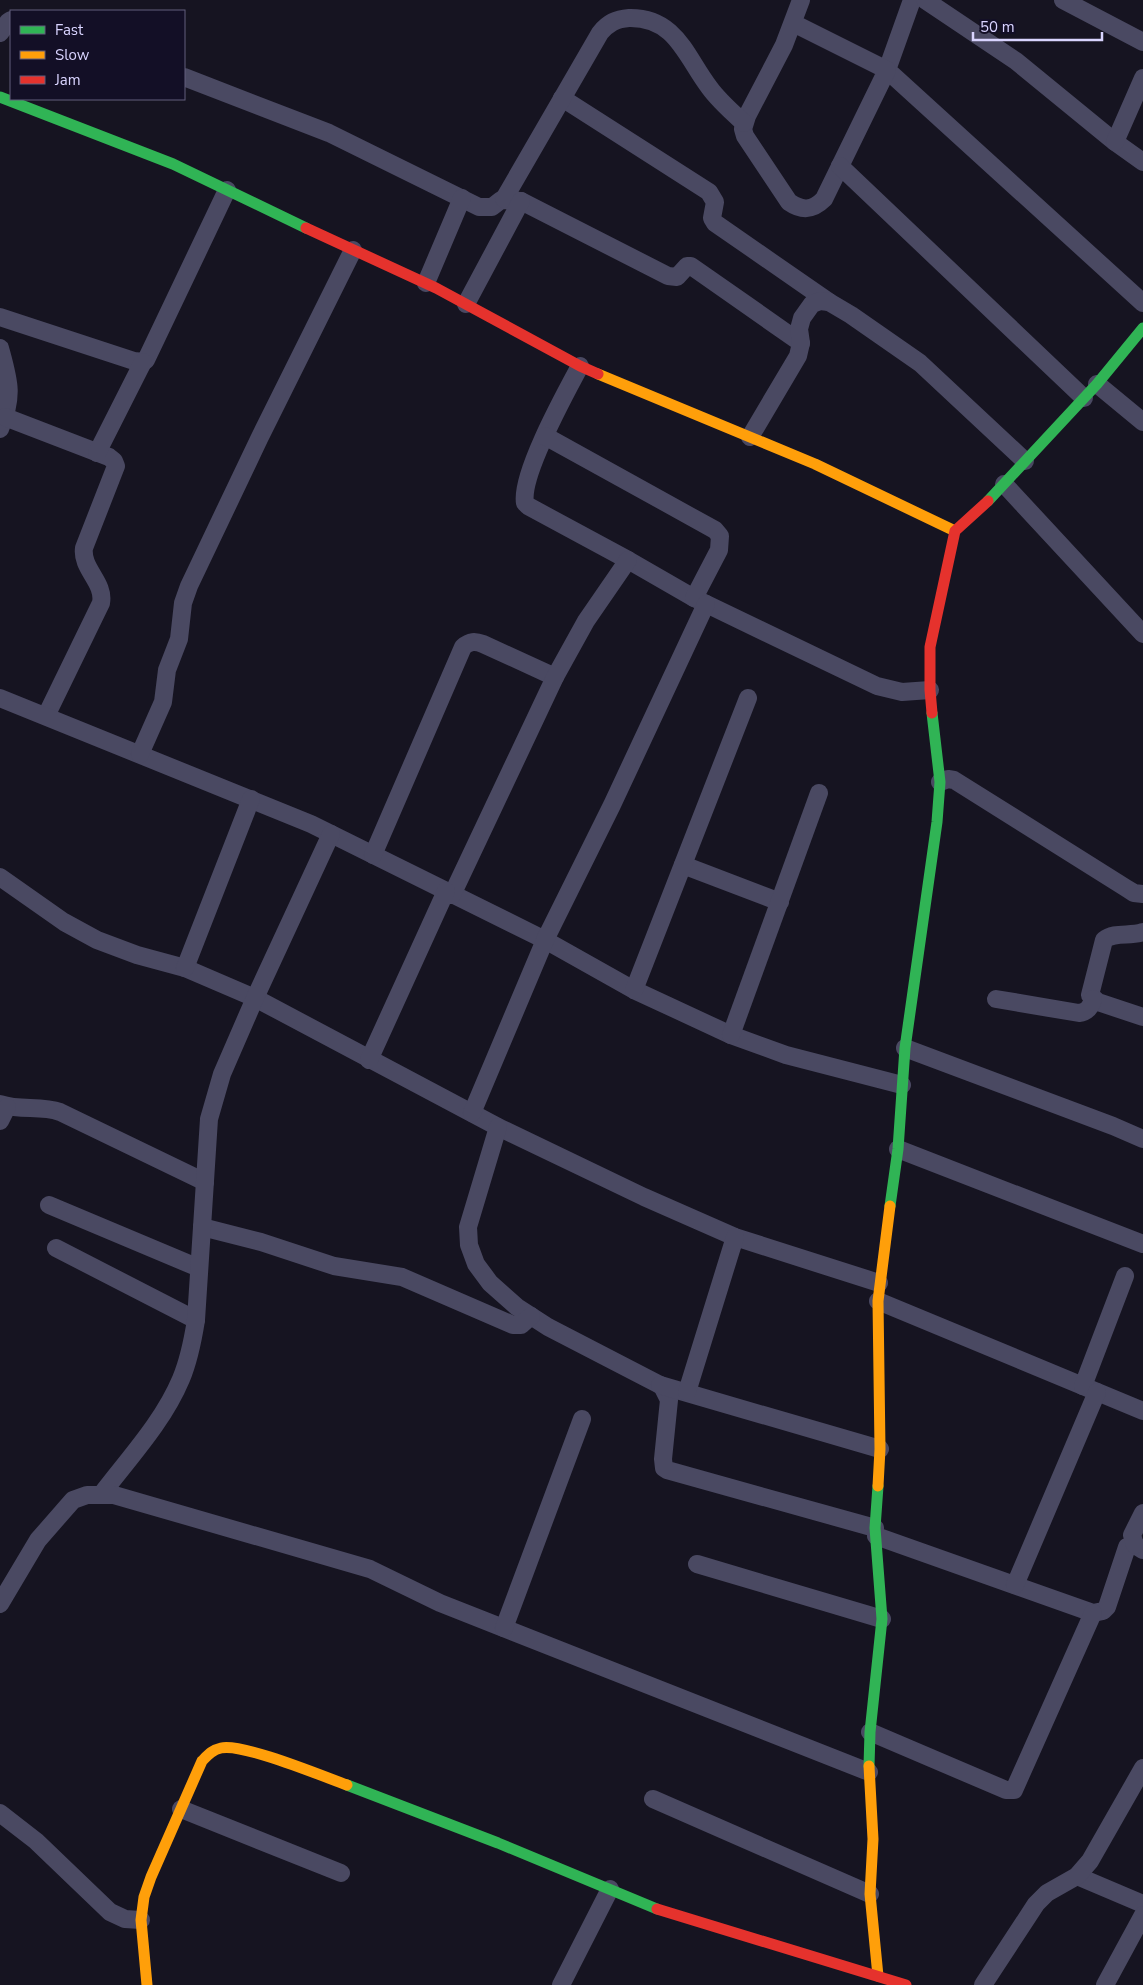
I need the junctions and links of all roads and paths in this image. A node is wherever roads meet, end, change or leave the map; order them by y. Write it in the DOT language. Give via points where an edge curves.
graph roads {
  1 [pos="801,0"];
  2 [pos="912,0"];
  3 [pos="925,0"];
  4 [pos="1063,0"];
  5 [pos="10,21"];
  6 [pos="793,23"];
  7 [pos="0,34"];
  8 [pos="1143,42"];
  9 [pos="887,70"];
  10 [pos="185,77"];
  11 [pos="1143,78"];
  12 [pos="562,98"];
  13 [pos="10,100"];
  14 [pos="744,123"];
  15 [pos="1116,142"];
  16 [pos="1143,162"];
  17 [pos="840,166"];
  18 [pos="227,190"];
  19 [pos="462,198"];
  20 [pos="512,200"];
  21 [pos="353,250"];
  22 [pos="426,283"];
  23 [pos="830,302"];
  24 [pos="1143,303"];
  25 [pos="466,304"];
  26 [pos="0,317"];
  27 [pos="1143,328"];
  28 [pos="801,343"];
  29 [pos="0,348"];
  30 [pos="143,362"];
  31 [pos="580,366"];
  32 [pos="1097,384"];
  33 [pos="1084,398"];
  34 [pos="1143,422"];
  35 [pos="2,423"];
  36 [pos="545,436"];
  37 [pos="750,437"];
  38 [pos="97,453"];
  39 [pos="1025,461"];
  40 [pos="1004,484"];
  41 [pos="955,532"];
  42 [pos="628,560"];
  43 [pos="700,601"];
  44 [pos="1143,634"];
  45 [pos="554,677"];
  46 [pos="930,690"];
  47 [pos="0,698"];
  48 [pos="748,698"];
  49 [pos="46,716"];
  50 [pos="140,754"];
  51 [pos="940,782"];
  52 [pos="820,793"];
  53 [pos="251,799"];
  54 [pos="331,834"];
  55 [pos="373,855"];
  56 [pos="683,865"];
  57 [pos="0,877"];
  58 [pos="449,893"];
  59 [pos="1143,894"];
  60 [pos="780,902"];
  61 [pos="1143,932"];
  62 [pos="545,940"];
  63 [pos="185,968"];
  64 [pos="634,990"];
  65 [pos="255,998"];
  66 [pos="996,999"];
  67 [pos="1093,999"];
  68 [pos="1143,1017"];
  69 [pos="731,1035"];
  70 [pos="905,1048"];
  71 [pos="370,1060"];
  72 [pos="902,1086"];
  73 [pos="2,1111"];
  74 [pos="472,1113"];
  75 [pos="498,1127"];
  76 [pos="1143,1139"];
  77 [pos="898,1150"];
  78 [pos="205,1182"];
  79 [pos="49,1205"];
  80 [pos="202,1227"];
  81 [pos="735,1236"];
  82 [pos="1143,1244"];
  83 [pos="56,1248"];
  84 [pos="199,1268"];
  85 [pos="1125,1276"];
  86 [pos="879,1283"];
  87 [pos="878,1301"];
  88 [pos="531,1316"];
  89 [pos="196,1320"];
  90 [pos="660,1385"];
  91 [pos="1090,1389"];
  92 [pos="687,1392"];
  93 [pos="1143,1411"];
  94 [pos="582,1419"];
  95 [pos="880,1449"];
  96 [pos="101,1495"];
  97 [pos="1143,1513"];
  98 [pos="876,1532"];
  99 [pos="1139,1548"];
  100 [pos="697,1564"];
  101 [pos="1015,1586"];
  102 [pos="0,1604"];
  103 [pos="1093,1613"];
  104 [pos="882,1619"];
  105 [pos="504,1628"];
  106 [pos="870,1732"];
  107 [pos="1143,1768"];
  108 [pos="869,1772"];
  109 [pos="653,1798"];
  110 [pos="181,1809"];
  111 [pos="0,1813"];
  112 [pos="341,1873"];
  113 [pos="1077,1876"];
  114 [pos="610,1889"];
  115 [pos="870,1894"];
  116 [pos="1143,1904"];
  117 [pos="1143,1916"];
  118 [pos="141,1920"];
  119 [pos="878,1976"];
  120 [pos="147,1985"];
  121 [pos="561,1985"];
  122 [pos="906,1985"];
  123 [pos="983,1985"];
  124 [pos="1105,1985"];
  1 -- 6 [label="street"];
  2 -- 9 [label="street"];
  3 -- 15 [label="street" via="1016,61"];
  4 -- 8 [label="street"];
  5 -- 7 [label="street"];
  6 -- 9 [label="street"];
  6 -- 14 [label="street"];
  9 -- 17 [label="street"];
  9 -- 24 [label="street"];
  10 -- 19 [label="street" via="329,133"];
  11 -- 15 [label="street"];
  12 -- 14 [label="street" via="605,26 617,20 636,18 659,25 672,34 683,45 714,95"];
  12 -- 20 [label="street"];
  12 -- 23 [label="street" via="709,192 715,202 712,218 715,222"];
  13 -- 18 [label="street" via="172,164"];
  14 -- 17 [label="street" via="745,136 789,202 797,208 816,207 824,199"];
  15 -- 16 [label="street"];
  17 -- 33 [label="street"];
  18 -- 21 [label="street"];
  18 -- 30 [label="street" via="149,356"];
  19 -- 20 [label="street" via="486,208"];
  19 -- 22 [label="street"];
  20 -- 25 [label="street"];
  20 -- 28 [label="street" via="668,276 677,277 691,266"];
  21 -- 22 [label="street"];
  21 -- 50 [label="street" via="189,586 182,603 179,639 167,670 163,702"];
  22 -- 25 [label="street"];
  23 -- 28 [label="street" via="812,304 802,318 799,329"];
  23 -- 39 [label="street" via="920,363"];
  25 -- 31 [label="street"];
  26 -- 30 [label="street"];
  27 -- 32 [label="street"];
  28 -- 37 [label="street" via="798,356"];
  29 -- 35 [label="street" via="8,378 9,399"];
  30 -- 38 [label="street"];
  31 -- 36 [label="street"];
  31 -- 37 [label="street"];
  32 -- 33 [label="street"];
  32 -- 34 [label="street"];
  33 -- 39 [label="street"];
  35 -- 38 [label="street"];
  36 -- 42 [label="street" via="536,455 525,503"];
  36 -- 43 [label="street" via="715,530 720,536 719,550"];
  37 -- 41 [label="street" via="816,464"];
  38 -- 49 [label="street" via="109,457 116,466 83,554 102,596"];
  39 -- 40 [label="street"];
  40 -- 41 [label="street"];
  40 -- 44 [label="street"];
  41 -- 46 [label="street" via="930,647"];
  42 -- 43 [label="street"];
  42 -- 45 [label="street" via="586,621"];
  43 -- 46 [label="street" via="877,686 902,692"];
  43 -- 62 [label="street" via="612,805"];
  45 -- 55 [label="street" via="483,644 468,643 463,647"];
  45 -- 58 [label="street"];
  46 -- 51 [label="street"];
  47 -- 49 [label="street"];
  48 -- 56 [label="street"];
  49 -- 50 [label="street"];
  50 -- 53 [label="street"];
  51 -- 59 [label="street" via="954,780 1134,893"];
  51 -- 70 [label="street"];
  52 -- 60 [label="street"];
  53 -- 54 [label="street"];
  53 -- 63 [label="street"];
  54 -- 55 [label="street"];
  54 -- 65 [label="street"];
  55 -- 58 [label="street"];
  56 -- 60 [label="street"];
  56 -- 64 [label="street"];
  57 -- 63 [label="street" via="64,922 97,940"];
  58 -- 62 [label="street"];
  58 -- 71 [label="street"];
  60 -- 69 [label="street"];
  61 -- 67 [label="street" via="1133,936 1115,935 1104,940 1090,989"];
  62 -- 64 [label="street"];
  62 -- 74 [label="street"];
  63 -- 65 [label="street"];
  64 -- 69 [label="street"];
  65 -- 71 [label="street"];
  65 -- 78 [label="street" via="222,1074 209,1119"];
  66 -- 67 [label="street" via="1079,1013 1089,1008"];
  67 -- 68 [label="street"];
  69 -- 72 [label="street" via="786,1055"];
  70 -- 72 [label="street"];
  70 -- 76 [label="street"];
  71 -- 74 [label="street"];
  72 -- 77 [label="street"];
  73 -- 78 [label="street" via="44,1108 60,1112"];
  74 -- 75 [label="street"];
  75 -- 81 [label="street" via="644,1197"];
  75 -- 88 [label="street" via="468,1227 469,1245 476,1264 490,1283"];
  77 -- 82 [label="street"];
  77 -- 86 [label="street"];
  78 -- 80 [label="street"];
  79 -- 84 [label="street"];
  80 -- 84 [label="street"];
  80 -- 88 [label="street" via="334,1266 402,1277 513,1325 521,1325"];
  81 -- 86 [label="street"];
  81 -- 92 [label="street"];
  83 -- 89 [label="street"];
  84 -- 89 [label="street"];
  85 -- 91 [label="street"];
  86 -- 87 [label="street"];
  87 -- 91 [label="street"];
  87 -- 95 [label="street"];
  88 -- 90 [label="street"];
  89 -- 96 [label="street" via="182,1378 166,1409"];
  90 -- 92 [label="street"];
  90 -- 98 [label="street" via="670,1400 664,1468"];
  91 -- 93 [label="street"];
  91 -- 101 [label="street"];
  92 -- 95 [label="street"];
  94 -- 105 [label="street"];
  95 -- 98 [label="street"];
  96 -- 102 [label="street" via="73,1500 38,1540"];
  96 -- 105 [label="street" via="114,1495 370,1569 440,1603"];
  97 -- 99 [label="street" via="1132,1535"];
  98 -- 101 [label="street"];
  98 -- 104 [label="street"];
  99 -- 103 [label="street" via="1127,1547 1107,1606 1103,1611"];
  100 -- 104 [label="street"];
  101 -- 103 [label="street"];
  103 -- 106 [label="street" via="1014,1790 1006,1790"];
  104 -- 106 [label="street"];
  105 -- 108 [label="street"];
  106 -- 108 [label="street"];
  107 -- 113 [label="street" via="1090,1861"];
  108 -- 115 [label="street" via="873,1839"];
  109 -- 115 [label="street"];
  110 -- 112 [label="street"];
  110 -- 114 [label="street" via="202,1761 210,1752 231,1747 288,1763"];
  110 -- 118 [label="street" via="151,1877"];
  111 -- 118 [label="street" via="36,1841 110,1912"];
  113 -- 116 [label="street"];
  113 -- 123 [label="street" via="1047,1893 1036,1904"];
  114 -- 119 [label="street" via="668,1913"];
  114 -- 121 [label="street"];
  115 -- 119 [label="street"];
  117 -- 124 [label="street"];
  118 -- 120 [label="street"];
  119 -- 122 [label="street"];
}
